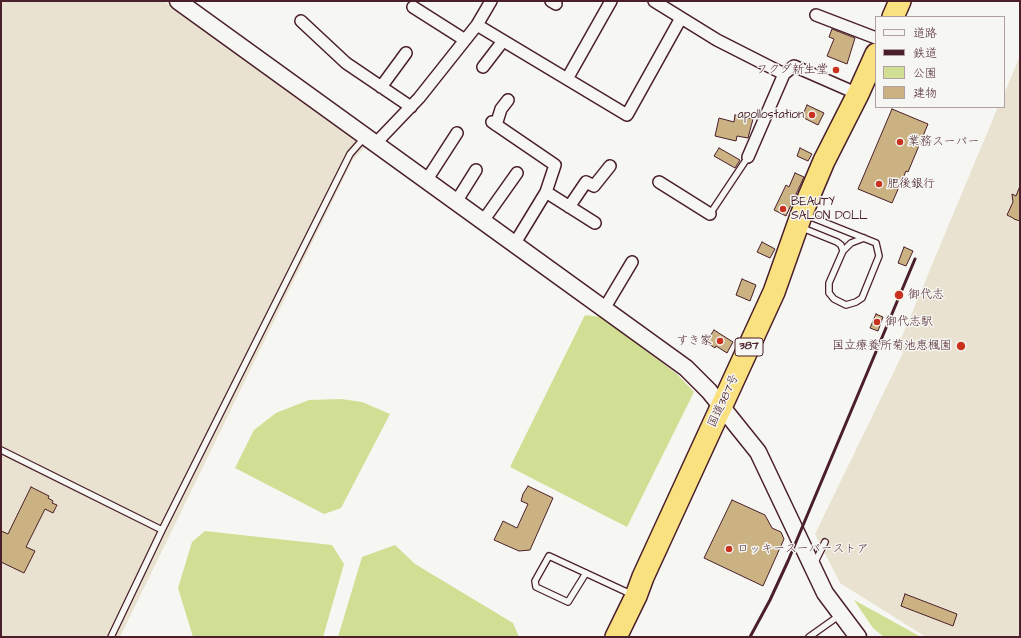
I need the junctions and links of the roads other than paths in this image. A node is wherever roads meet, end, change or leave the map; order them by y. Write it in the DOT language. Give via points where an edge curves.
graph roads {
  1 [pos="492,1"];
  2 [pos="611,1"];
  3 [pos="654,1"];
  4 [pos="900,1"];
  5 [pos="181,2"];
  6 [pos="413,7"];
  7 [pos="816,15"];
  8 [pos="893,16"];
  9 [pos="681,18"];
  10 [pos="300,21"];
  11 [pos="477,25"];
  12 [pos="465,40"];
  13 [pos="503,41"];
  14 [pos="875,50"];
  15 [pos="406,53"];
  16 [pos="875,53"];
  17 [pos="483,67"];
  18 [pos="784,74"];
  19 [pos="567,79"];
  20 [pos="381,87"];
  21 [pos="858,94"];
  22 [pos="508,100"];
  23 [pos="411,107"];
  24 [pos="457,133"];
  25 [pos="370,140"];
  26 [pos="748,157"];
  27 [pos="610,166"];
  28 [pos="476,170"];
  29 [pos="518,173"];
  30 [pos="426,180"];
  31 [pos="659,182"];
  32 [pos="546,192"];
  33 [pos="456,202"];
  34 [pos="570,207"];
  35 [pos="710,214"];
  36 [pos="800,220"];
  37 [pos="483,221"];
  38 [pos="594,223"];
  39 [pos="864,238"];
  40 [pos="515,244"];
  41 [pos="843,250"];
  42 [pos="632,262"];
  43 [pos="604,309"];
  44 [pos="722,407"];
  45 [pos="1,450"];
  46 [pos="162,530"];
  47 [pos="824,542"];
  48 [pos="813,566"];
  49 [pos="586,573"];
  50 [pos="636,596"];
  51 [pos="841,615"];
  52 [pos="111,637"];
  53 [pos="616,637"];
  54 [pos="809,637"];
  55 [pos="858,637"];
  1 -- 11 [label="street"];
  2 -- 19 [label="street"];
  3 -- 9 [label="street"];
  4 -- 8 [label="highway"];
  5 -- 25 [label="street"];
  6 -- 12 [label="street"];
  7 -- 14 [label="street"];
  9 -- 18 [label="street" via="717,40"];
  9 -- 19 [label="street" via="627,115"];
  10 -- 20 [label="street" via="346,63"];
  11 -- 12 [label="street"];
  11 -- 13 [label="street"];
  12 -- 23 [label="street"];
  13 -- 17 [label="street"];
  13 -- 19 [label="street"];
  15 -- 20 [label="street"];
  16 -- 21 [label="highway, 国道387号 / 387"];
  18 -- 21 [label="street" via="794,66"];
  18 -- 26 [label="street"];
  20 -- 23 [label="street"];
  21 -- 36 [label="highway, 国道387号 / 387" via="824,161"];
  22 -- 32 [label="street" via="494,124 555,165"];
  23 -- 25 [label="street"];
  24 -- 30 [label="street"];
  25 -- 30 [label="street"];
  25 -- 46 [label="lane" via="350,154"];
  26 -- 35 [label="lane"];
  27 -- 34 [label="street" via="594,186 586,182"];
  28 -- 33 [label="street"];
  29 -- 37 [label="street"];
  30 -- 33 [label="street"];
  31 -- 35 [label="street"];
  32 -- 34 [label="street"];
  32 -- 40 [label="street"];
  33 -- 37 [label="street"];
  34 -- 38 [label="street"];
  36 -- 39 [label="lane"];
  36 -- 41 [label="lane" via="842,245"];
  36 -- 44 [label="highway, 国道387号 / 387" via="774,292"];
  37 -- 40 [label="street"];
  39 -- 41 [label="lane"];
  39 -- 41 [label="lane" via="876,243 879,256 862,298 846,305 829,293 829,283"];
  40 -- 43 [label="street"];
  42 -- 43 [label="street"];
  43 -- 44 [label="street" via="686,368"];
  44 -- 48 [label="street" via="758,452"];
  44 -- 50 [label="highway, 国道387号 / 387"];
  45 -- 46 [label="lane"];
  46 -- 52 [label="lane"];
  47 -- 48 [label="lane"];
  48 -- 51 [label="street" via="825,593"];
  49 -- 49 [label="lane" via="568,602 536,587 535,581 548,556"];
  49 -- 50 [label="lane"];
  50 -- 53 [label="highway, 国道387号 / 387"];
  51 -- 54 [label="lane"];
  51 -- 55 [label="street"];
}
